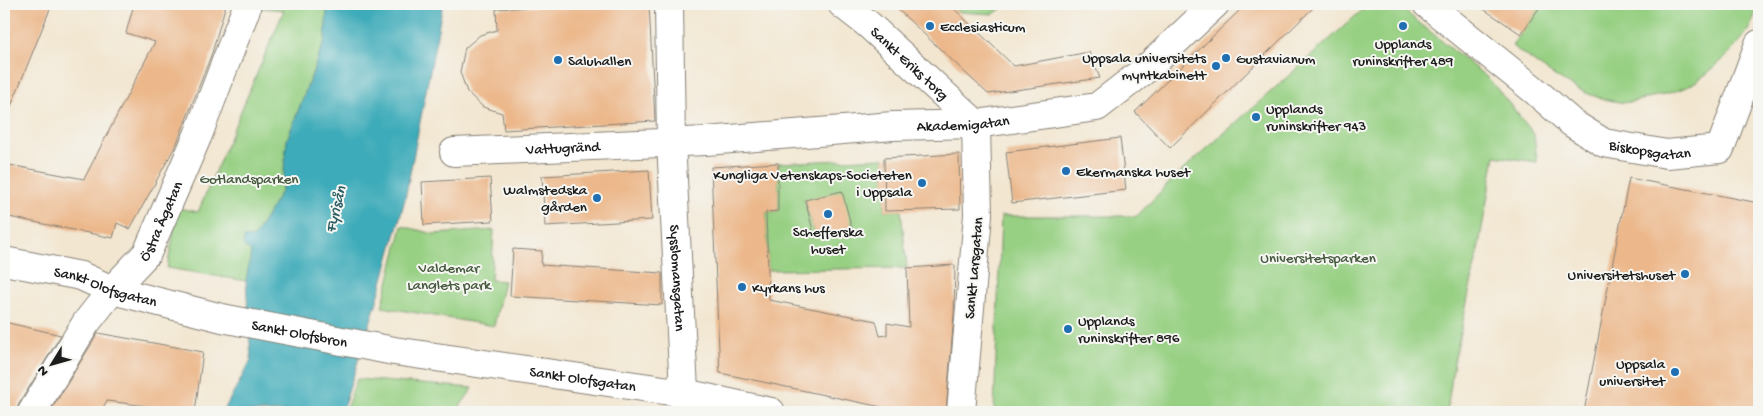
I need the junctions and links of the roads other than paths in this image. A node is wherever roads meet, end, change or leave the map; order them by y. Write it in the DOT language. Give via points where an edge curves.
graph roads {
  1 [pos="246,4"];
  2 [pos="669,4"];
  3 [pos="842,4"];
  4 [pos="1215,4"];
  5 [pos="1426,4"];
  6 [pos="1759,44"];
  7 [pos="976,124"];
  8 [pos="671,142"];
  9 [pos="454,152"];
  10 [pos="4,261"];
  11 [pos="112,290"];
  12 [pos="206,314"];
  13 [pos="394,351"];
  14 [pos="685,402"];
  15 [pos="32,412"];
  16 [pos="771,412"];
  17 [pos="961,412"];
  1 -- 11 [label="street, Östra Ågatan" via="198,135 147,253"];
  2 -- 8 [label="street, Sysslomansgatan"];
  3 -- 7 [label="street, Sankt Eriks torg" via="870,25"];
  4 -- 7 [label="street, Akademigatan" via="1146,69 1097,107"];
  5 -- 6 [label="street, Biskopsgatan" via="1572,123 1604,143 1667,154 1720,149"];
  7 -- 8 [label="street, Akademigatan" via="893,126"];
  7 -- 17 [label="street, Sankt Larsgatan" via="978,215"];
  8 -- 9 [label="street, Vattugränd"];
  8 -- 14 [label="street, Sysslomansgatan"];
  10 -- 11 [label="street, Sankt Olofsgatan" via="81,276"];
  11 -- 12 [label="street, Sankt Olofsgatan"];
  11 -- 15 [label="street, Östra Ågatan" via="76,339"];
  12 -- 13 [label="street, Sankt Olofsbron"];
  13 -- 14 [label="street, Sankt Olofsgatan"];
  14 -- 16 [label="street, Sankt Olofsgatan"];
}
